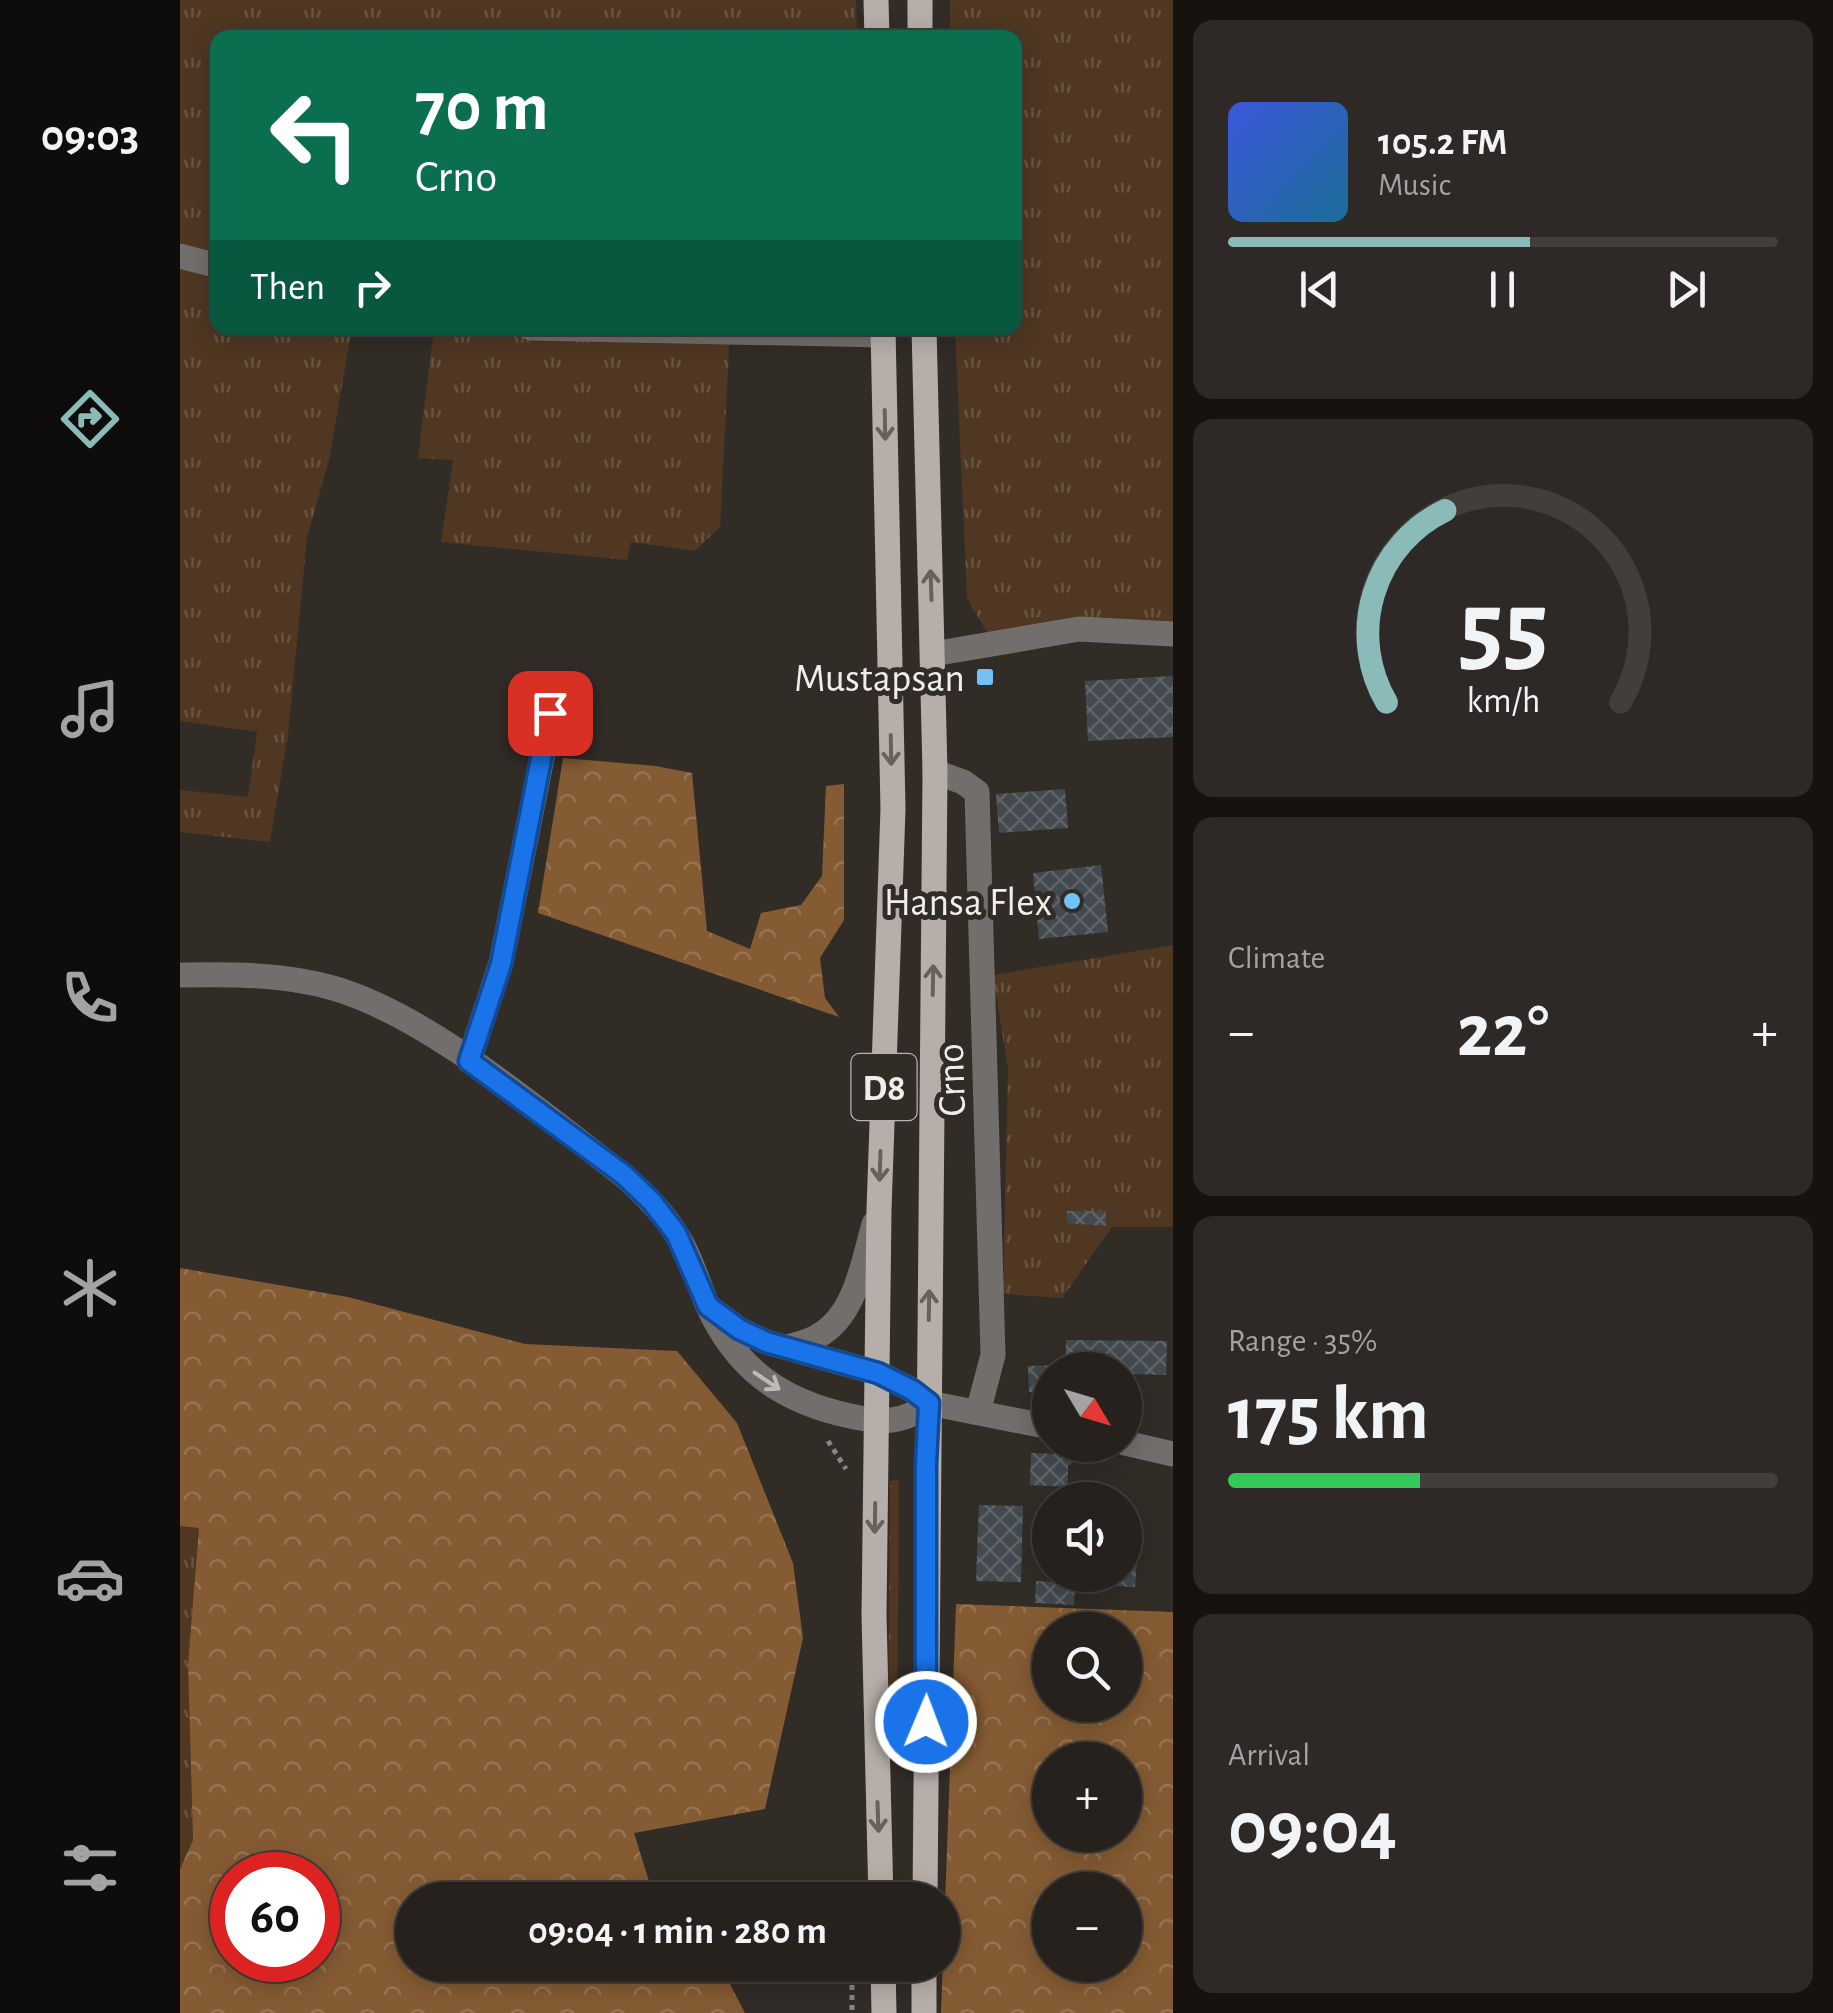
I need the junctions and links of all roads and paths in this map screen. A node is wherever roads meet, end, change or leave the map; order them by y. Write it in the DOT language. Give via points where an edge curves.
graph roads {
  1 [pos="876,0"];
  2 [pos="920,0"];
  3 [pos="876,30"];
  4 [pos="920,30"];
  5 [pos="180,256"];
  6 [pos="210,264"];
  7 [pos="883,335"];
  8 [pos="924,335"];
  9 [pos="1173,634"];
  10 [pos="933,654"];
  11 [pos="550,713"];
  12 [pos="935,772"];
  13 [pos="180,975"];
  14 [pos="469,1061"];
  15 [pos="879,1210"];
  16 [pos="708,1306"];
  17 [pos="788,1347"];
  18 [pos="878,1373"];
  19 [pos="929,1403"];
  20 [pos="978,1412"];
  21 [pos="877,1422"];
  22 [pos="1032,1424"];
  23 [pos="1142,1447"];
  24 [pos="1173,1454"];
  25 [pos="881,1882"];
  26 [pos="924,1882"];
  27 [pos="852,1982"];
  28 [pos="883,1982"];
  29 [pos="924,1982"];
  30 [pos="852,2013"];
  31 [pos="884,2013"];
  32 [pos="924,2013"];
  1 -- 3 [label="main road"];
  2 -- 4 [label="main road"];
  5 -- 6 [label="street"];
  7 -- 15 [label="main road, D8, one-way" via="892,809"];
  10 -- 8 [label="main road, D8, one-way"];
  9 -- 10 [label="street" via="1079,629"];
  10 -- 12 [label="main road, D8"];
  11 -- 14 [label="street" via="501,964"];
  19 -- 12 [label="main road, D8, one-way"];
  12 -- 20 [label="street, Crno" via="978,792 993,1355"];
  13 -- 14 [label="street" via="243,974 332,988 420,1028"];
  14 -- 16 [label="street" via="652,1202 676,1233"];
  15 -- 17 [label="street" via="858,1280 837,1321 818,1337"];
  15 -- 18 [label="main road, D8"];
  16 -- 17 [label="street" via="739,1329"];
  16 -- 21 [label="street, one-way" via="743,1364 774,1388"];
  17 -- 18 [label="street"];
  18 -- 19 [label="street"];
  18 -- 21 [label="main road, D8"];
  19 -- 20 [label="street"];
  19 -- 21 [label="street" via="916,1414"];
  19 -- 26 [label="main road, D8"];
  20 -- 22 [label="street"];
  21 -- 25 [label="main road, D8, one-way"];
  23 -- 24 [label="street"];
  27 -- 30 [label="path"];
  28 -- 31 [label="main road"];
  29 -- 32 [label="main road"];
}
